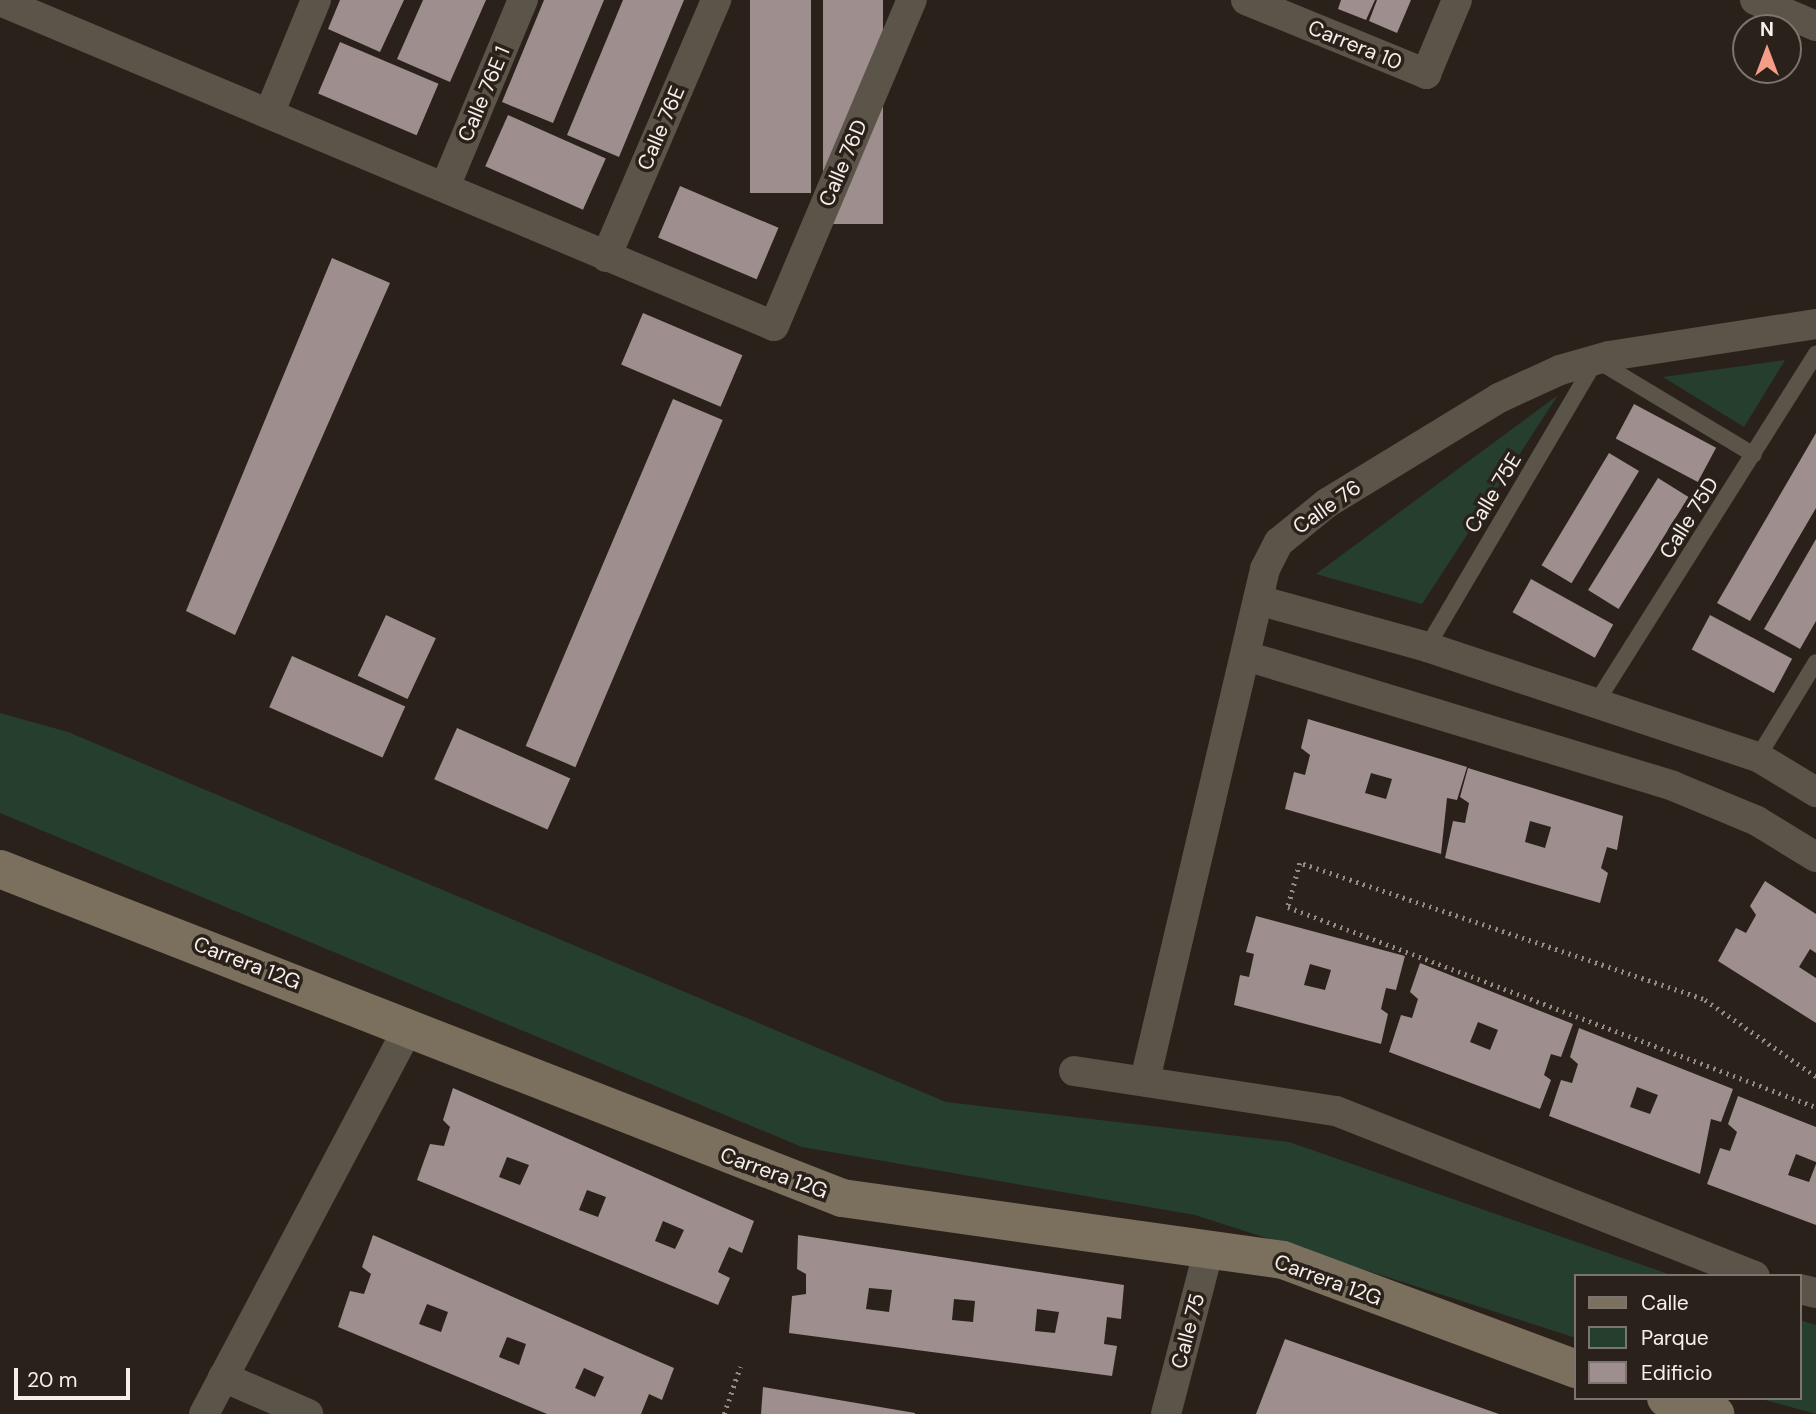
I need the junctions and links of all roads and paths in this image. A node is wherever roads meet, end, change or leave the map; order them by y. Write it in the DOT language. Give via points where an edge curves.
graph roads {
  1 [pos="316,0"];
  2 [pos="523,0"];
  3 [pos="716,0"];
  4 [pos="912,0"];
  5 [pos="1246,0"];
  6 [pos="1457,0"];
  7 [pos="1755,0"];
  8 [pos="0,1"];
  9 [pos="1816,26"];
  10 [pos="269,114"];
  11 [pos="444,187"];
  12 [pos="606,257"];
  13 [pos="1816,324"];
  14 [pos="1816,354"];
  15 [pos="1596,360"];
  16 [pos="1754,455"];
  17 [pos="1258,600"];
  18 [pos="1427,647"];
  19 [pos="1246,656"];
  20 [pos="1816,662"];
  21 [pos="1596,703"];
  22 [pos="1758,757"];
  23 [pos="1816,792"];
  24 [pos="1816,857"];
  25 [pos="0,869"];
  26 [pos="410,1025"];
  27 [pos="1074,1071"];
  28 [pos="1816,1077"];
  29 [pos="1145,1080"];
  30 [pos="1816,1107"];
  31 [pos="1209,1249"];
  32 [pos="1750,1274"];
  33 [pos="740,1367"];
  34 [pos="1574,1368"];
  35 [pos="223,1377"];
  36 [pos="1673,1400"];
  37 [pos="204,1414"];
  38 [pos="308,1414"];
  39 [pos="724,1414"];
  40 [pos="1166,1414"];
  41 [pos="1715,1414"];
  1 -- 10 [label="street"];
  2 -- 11 [label="street, Calle 76E 1"];
  3 -- 12 [label="street, Calle 76E"];
  4 -- 12 [label="street, Calle 76D" via="774,326"];
  5 -- 6 [label="street, Carrera 10" via="1426,74"];
  7 -- 9 [label="street"];
  8 -- 10 [label="street"];
  10 -- 11 [label="street"];
  11 -- 12 [label="street"];
  13 -- 15 [label="street, Calle 76"];
  14 -- 16 [label="lane, Calle 75D"];
  15 -- 16 [label="lane"];
  15 -- 17 [label="street, Calle 76" via="1499,398 1327,503 1279,542"];
  15 -- 18 [label="lane, Calle 75E"];
  16 -- 21 [label="lane, Calle 75D"];
  17 -- 18 [label="street"];
  17 -- 19 [label="street, Calle 76"];
  18 -- 21 [label="street"];
  19 -- 24 [label="street" via="1673,786 1758,821"];
  19 -- 29 [label="street, Calle 76"];
  20 -- 22 [label="lane"];
  21 -- 22 [label="street"];
  22 -- 23 [label="street"];
  25 -- 26 [label="street, Carrera 12G"];
  26 -- 31 [label="street, Carrera 12G" via="750,1166 842,1198"];
  26 -- 35 [label="street"];
  27 -- 29 [label="street"];
  28 -- 30 [label="path" via="1703,999 1300,863 1288,907"];
  29 -- 32 [label="street" via="1336,1111"];
  31 -- 34 [label="street, Carrera 12G" via="1283,1260"];
  31 -- 40 [label="street, Calle 75"];
  33 -- 39 [label="path"];
  35 -- 37 [label="street"];
  35 -- 38 [label="street"];
  36 -- 41 [label="street"];
}
